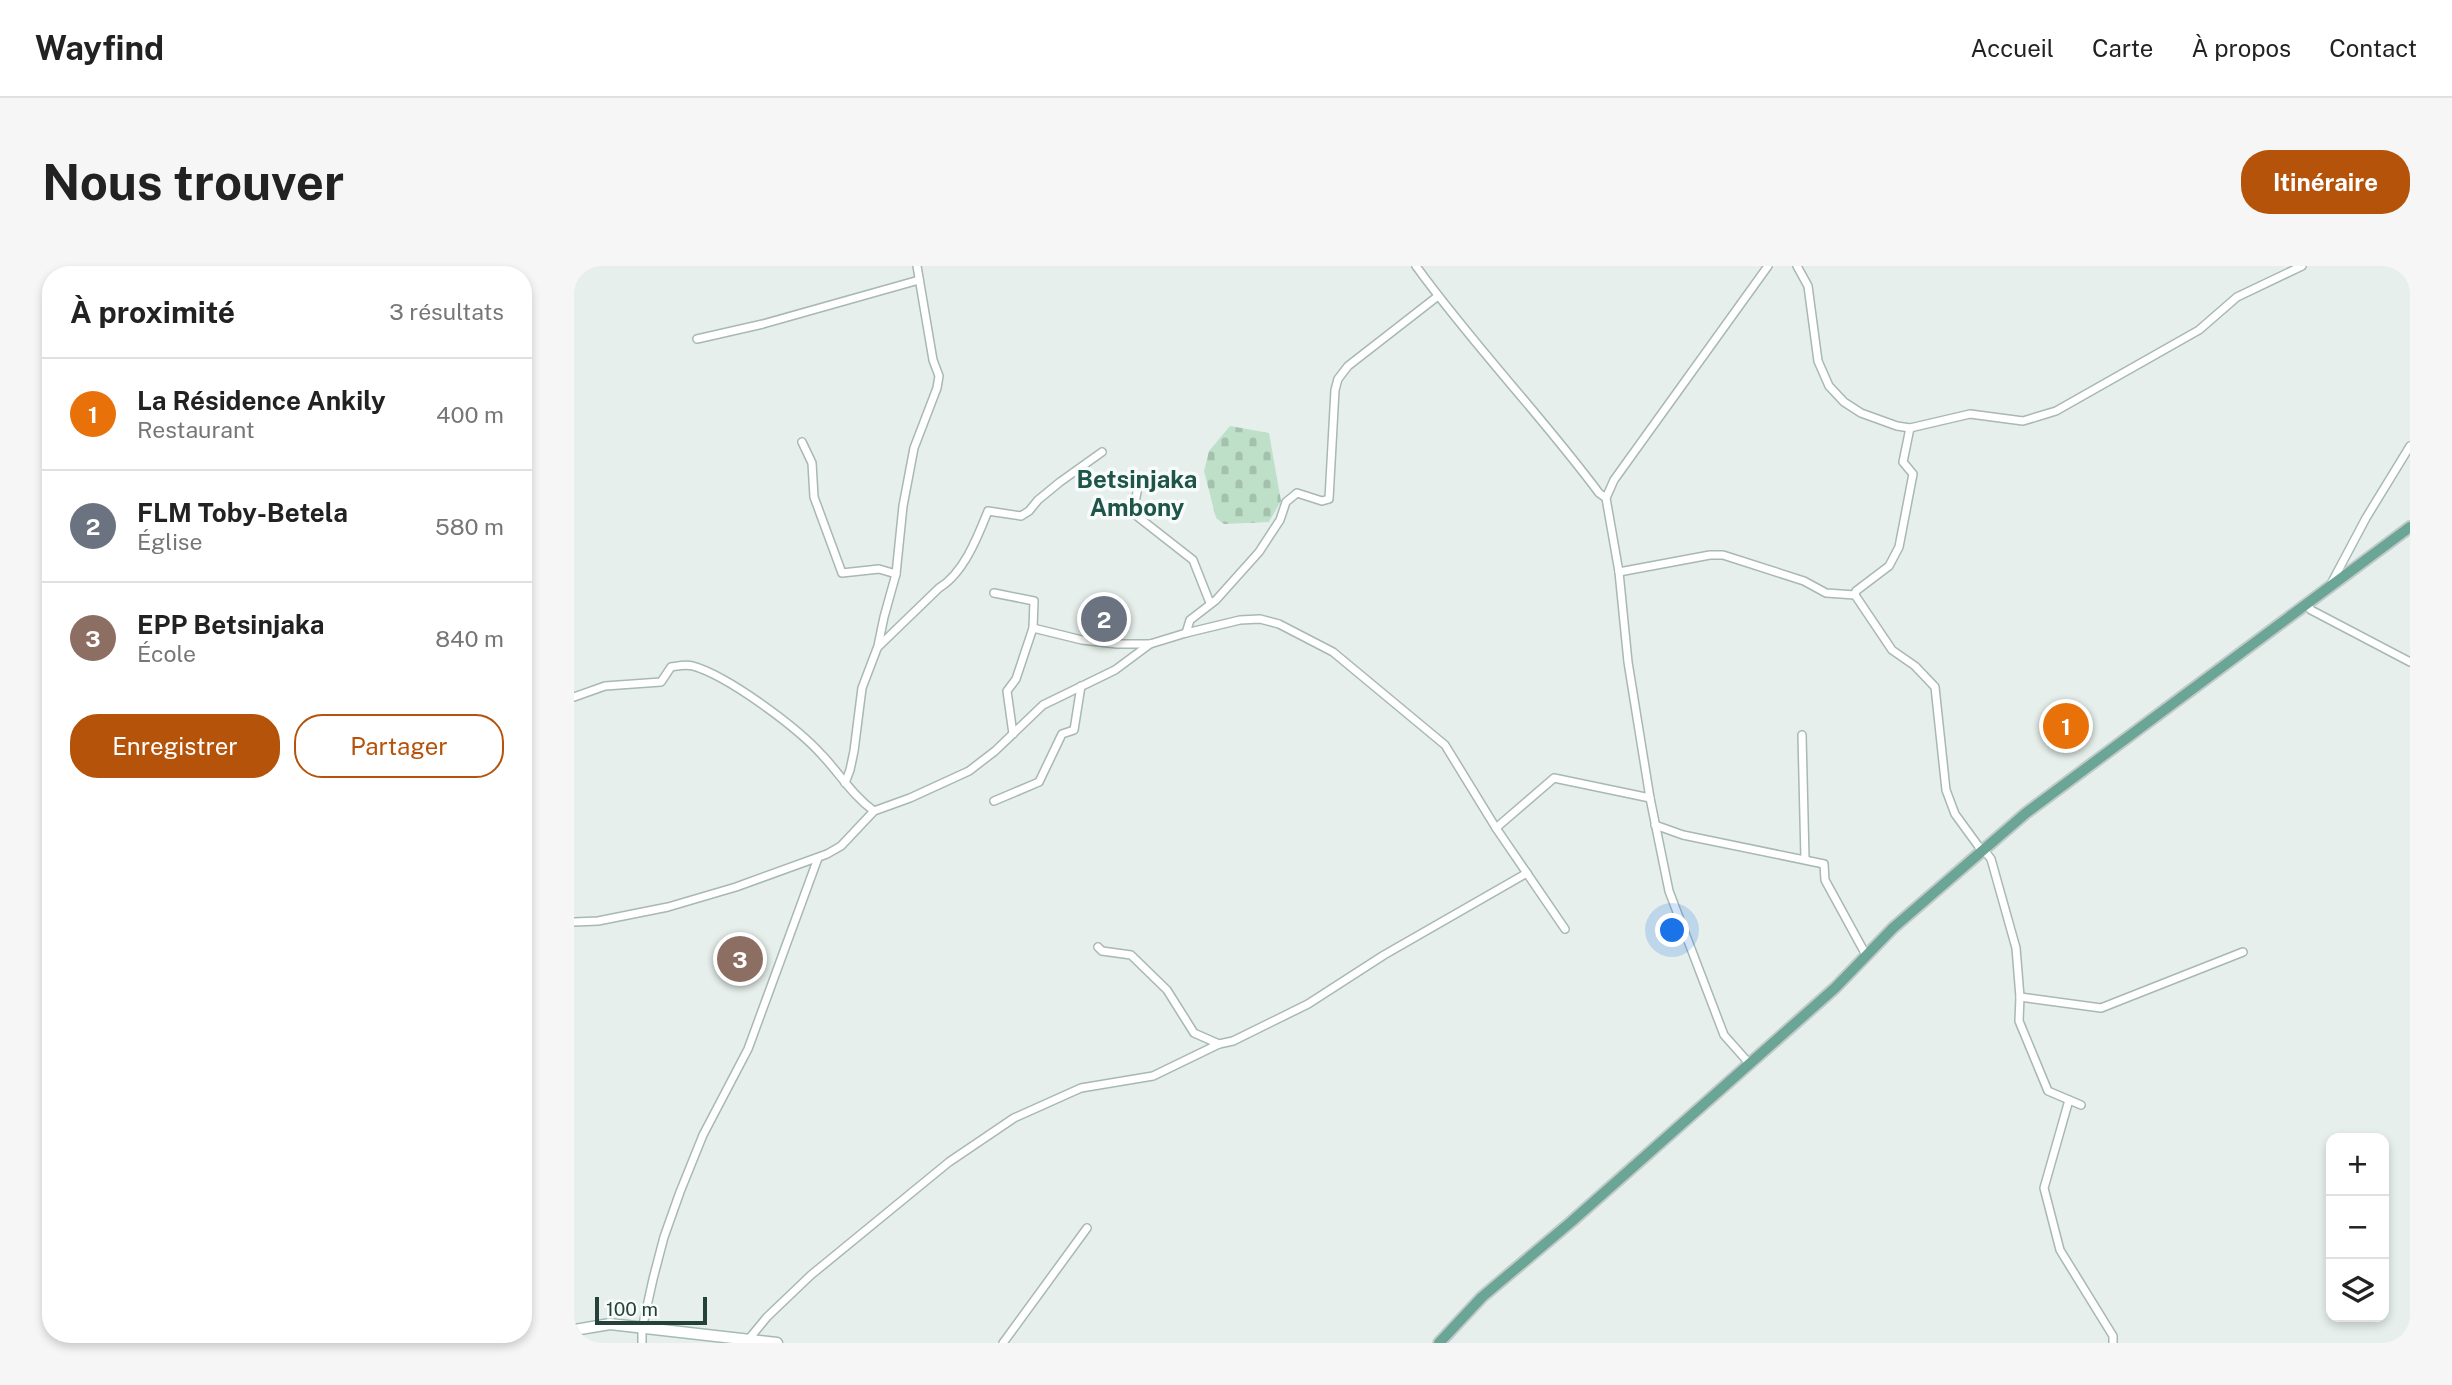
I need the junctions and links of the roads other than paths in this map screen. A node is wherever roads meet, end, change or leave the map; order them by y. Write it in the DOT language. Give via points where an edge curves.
graph roads {
  1 [pos="917,266"];
  2 [pos="1416,266"];
  3 [pos="1768,266"];
  4 [pos="1797,266"];
  5 [pos="2302,266"];
  6 [pos="919,280"];
  7 [pos="1438,296"];
  8 [pos="697,339"];
  9 [pos="1910,428"];
  10 [pos="802,442"];
  11 [pos="2410,446"];
  12 [pos="1102,452"];
  13 [pos="1138,487"];
  14 [pos="1606,498"];
  15 [pos="2410,527"];
  16 [pos="1619,572"];
  17 [pos="897,574"];
  18 [pos="2331,585"];
  19 [pos="994,593"];
  20 [pos="1855,595"];
  21 [pos="1210,603"];
  22 [pos="2306,604"];
  23 [pos="1033,628"];
  24 [pos="1186,633"];
  25 [pos="1150,644"];
  26 [pos="878,646"];
  27 [pos="2410,662"];
  28 [pos="1081,686"];
  29 [pos="574,697"];
  30 [pos="1013,734"];
  31 [pos="1802,735"];
  32 [pos="845,783"];
  33 [pos="1650,799"];
  34 [pos="994,801"];
  35 [pos="874,811"];
  36 [pos="1655,825"];
  37 [pos="1496,828"];
  38 [pos="1983,851"];
  39 [pos="818,858"];
  40 [pos="1805,859"];
  41 [pos="1527,873"];
  42 [pos="574,922"];
  43 [pos="1565,929"];
  44 [pos="1098,947"];
  45 [pos="2243,952"];
  46 [pos="1866,956"];
  47 [pos="2020,997"];
  48 [pos="1219,1044"];
  49 [pos="1748,1062"];
  50 [pos="2069,1100"];
  51 [pos="2081,1105"];
  52 [pos="1087,1228"];
  53 [pos="642,1329"];
  54 [pos="574,1330"];
  55 [pos="748,1340"];
  56 [pos="642,1343"];
  57 [pos="777,1343"];
  58 [pos="1003,1343"];
  59 [pos="1439,1343"];
  60 [pos="2113,1343"];
  1 -- 6 [label="street"];
  2 -- 7 [label="street"];
  3 -- 14 [label="street" via="1614,480"];
  4 -- 9 [label="street" via="1808,286 1818,361 1829,386 1861,413"];
  5 -- 9 [label="street" via="2237,297 2199,330 2056,411 2023,421 1970,414"];
  6 -- 8 [label="street"];
  6 -- 17 [label="street" via="939,376 914,448"];
  7 -- 14 [label="street"];
  7 -- 21 [label="street" via="1348,366 1338,379 1329,499 1297,493 1286,502 1280,520 1257,554"];
  9 -- 20 [label="street" via="1903,462 1913,474 1899,547 1889,566"];
  10 -- 17 [label="street" via="812,463 814,497 842,573 879,569"];
  11 -- 18 [label="street"];
  12 -- 26 [label="street" via="1021,516 988,511 953,576"];
  13 -- 21 [label="street" via="1133,513 1193,560"];
  14 -- 16 [label="street"];
  15 -- 18 [label="main road"];
  16 -- 20 [label="street" via="1723,555 1804,581 1825,593"];
  16 -- 33 [label="street" via="1627,658"];
  17 -- 26 [label="street"];
  18 -- 22 [label="main road"];
  19 -- 23 [label="street" via="1034,600"];
  20 -- 38 [label="street" via="1892,650 1935,687 1946,790 1955,814"];
  21 -- 24 [label="street" via="1190,620"];
  22 -- 27 [label="street"];
  22 -- 38 [label="main road" via="2026,813"];
  23 -- 25 [label="street" via="1082,640"];
  23 -- 30 [label="street" via="1016,679 1007,691"];
  24 -- 25 [label="street"];
  24 -- 37 [label="street" via="1260,619 1334,652 1445,745"];
  25 -- 28 [label="street" via="1115,670"];
  26 -- 32 [label="street" via="862,688"];
  28 -- 30 [label="street" via="1043,705"];
  28 -- 34 [label="street" via="1074,730 1062,734 1039,782"];
  29 -- 32 [label="street" via="605,686 661,682 671,667 690,665 713,674 778,715"];
  30 -- 35 [label="street" via="969,771"];
  31 -- 40 [label="street"];
  32 -- 35 [label="street"];
  33 -- 36 [label="street"];
  33 -- 37 [label="street" via="1555,778"];
  35 -- 39 [label="street" via="841,846"];
  36 -- 40 [label="street" via="1683,835"];
  36 -- 49 [label="street" via="1669,891 1724,1035"];
  37 -- 41 [label="street"];
  38 -- 46 [label="main road"];
  38 -- 47 [label="street" via="1992,859 2016,948"];
  39 -- 42 [label="street" via="668,907"];
  39 -- 53 [label="street" via="752,1039 702,1135 680,1192"];
  40 -- 46 [label="street" via="1824,864 1825,880"];
  41 -- 43 [label="street"];
  41 -- 48 [label="street" via="1308,1004"];
  44 -- 48 [label="street" via="1131,955 1167,990 1195,1033"];
  45 -- 47 [label="street" via="2101,1008"];
  46 -- 49 [label="main road"];
  47 -- 50 [label="street" via="2019,1021 2048,1091"];
  48 -- 55 [label="street" via="1153,1076 1081,1088 1014,1118 949,1162 831,1258 766,1317"];
  49 -- 59 [label="main road" via="1482,1297"];
  50 -- 51 [label="street"];
  50 -- 60 [label="street" via="2044,1188 2060,1250"];
  52 -- 58 [label="street"];
  53 -- 54 [label="street" via="610,1324"];
  53 -- 55 [label="street"];
  53 -- 56 [label="street"];
  55 -- 57 [label="street"];
}
